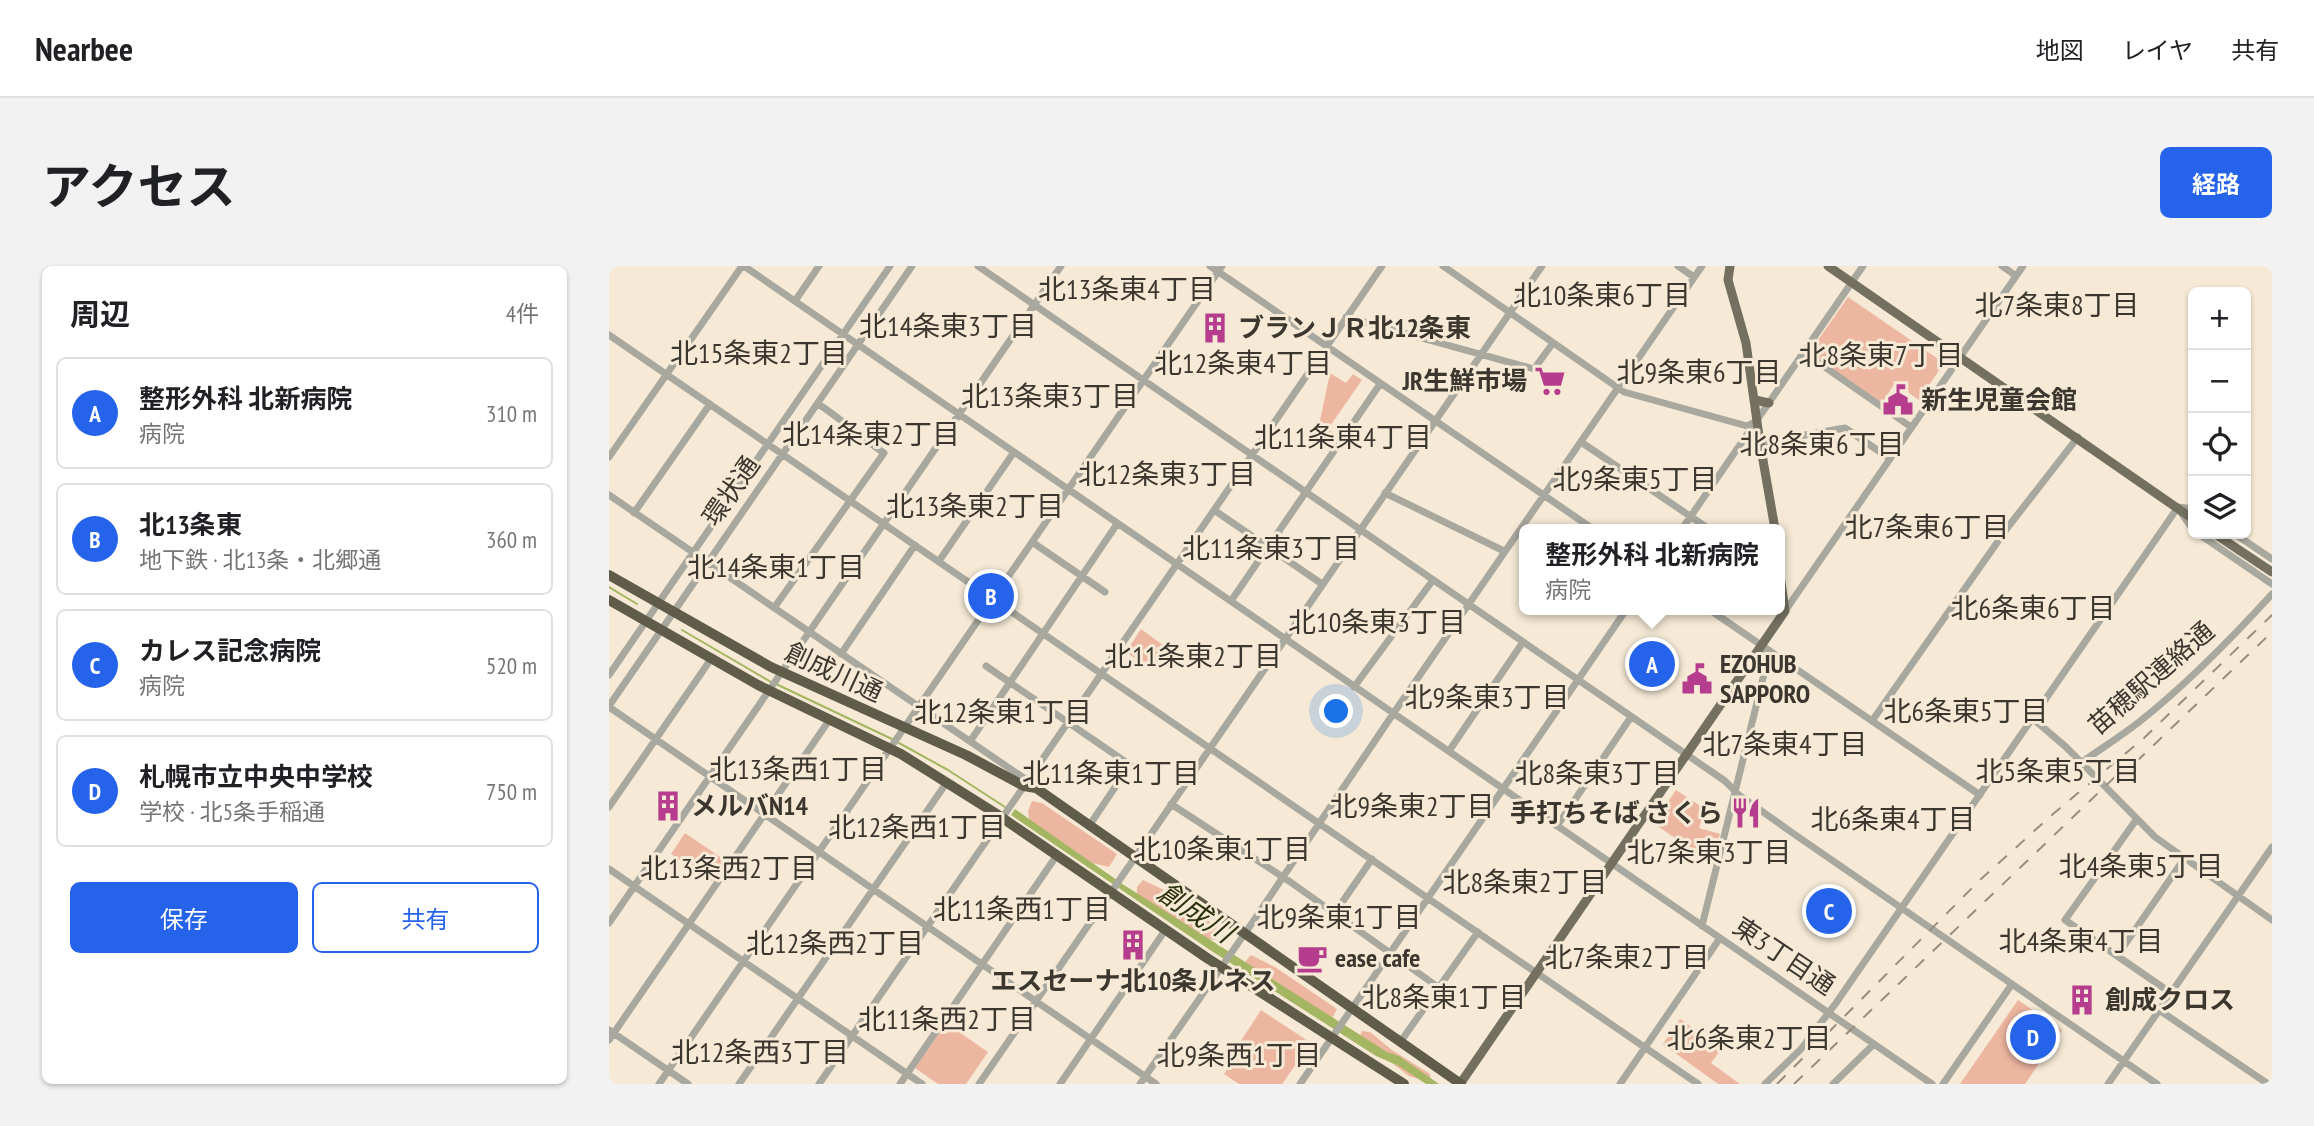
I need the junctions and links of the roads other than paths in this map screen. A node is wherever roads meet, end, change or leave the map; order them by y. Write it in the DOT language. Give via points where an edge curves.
graph roads {
  1 [pos="743,266"];
  2 [pos="819,266"];
  3 [pos="891,266"];
  4 [pos="912,266"];
  5 [pos="978,266"];
  6 [pos="1061,266"];
  7 [pos="1210,266"];
  8 [pos="1382,266"];
  9 [pos="1443,266"];
  10 [pos="1542,266"];
  11 [pos="1678,266"];
  12 [pos="1702,266"];
  13 [pos="1730,266"];
  14 [pos="1828,266"];
  15 [pos="1863,266"];
  16 [pos="2002,266"];
  17 [pos="2023,266"];
  18 [pos="1220,269"];
  19 [pos="2016,276"];
  20 [pos="1694,277"];
  21 [pos="1852,282"];
  22 [pos="795,301"];
  23 [pos="1034,306"];
  24 [pos="1510,312"];
  25 [pos="1346,317"];
  26 [pos="609,335"];
  27 [pos="843,335"];
  28 [pos="1553,343"];
  29 [pos="858,345"];
  30 [pos="1326,346"];
  31 [pos="1803,352"];
  32 [pos="1481,354"];
  33 [pos="1960,356"];
  34 [pos="666,374"];
  35 [pos="1143,380"];
  36 [pos="1380,384"];
  37 [pos="1619,387"];
  38 [pos="1755,400"];
  39 [pos="1769,403"];
  40 [pos="710,404"];
  41 [pos="818,404"];
  42 [pos="959,414"];
  43 [pos="1434,421"];
  44 [pos="1757,421"];
  45 [pos="1911,427"];
  46 [pos="2078,437"];
  47 [pos="1581,442"];
  48 [pos="1760,443"];
  49 [pos="768,444"];
  50 [pos="1014,452"];
  51 [pos="783,454"];
  52 [pos="1252,455"];
  53 [pos="609,457"];
  54 [pos="1889,458"];
  55 [pos="1068,490"];
  56 [pos="1306,493"];
  57 [pos="1385,493"];
  58 [pos="609,495"];
  59 [pos="1544,495"];
  60 [pos="850,501"];
  61 [pos="2178,507"];
  62 [pos="2188,508"];
  63 [pos="1214,510"];
  64 [pos="634,513"];
  65 [pos="2188,515"];
  66 [pos="1691,516"];
  67 [pos="2188,522"];
  68 [pos="884,523"];
  69 [pos="1117,524"];
  70 [pos="1523,524"];
  71 [pos="1586,524"];
  72 [pos="1685,524"];
  73 [pos="1702,524"];
  74 [pos="1774,524"];
  75 [pos="1361,530"];
  76 [pos="1519,530"];
  77 [pos="2206,539"];
  78 [pos="2222,539"];
  79 [pos="2242,539"];
  80 [pos="1032,542"];
  81 [pos="915,545"];
  82 [pos="1268,547"];
  83 [pos="1504,551"];
  84 [pos="692,553"];
  85 [pos="2272,559"];
  86 [pos="939,561"];
  87 [pos="707,563"];
  88 [pos="1177,564"];
  89 [pos="2272,572"];
  90 [pos="609,575"];
  91 [pos="1082,576"];
  92 [pos="1433,580"];
  93 [pos="1322,584"];
  94 [pos="2272,584"];
  95 [pos="1105,592"];
  96 [pos="2272,594"];
  97 [pos="993,599"];
  98 [pos="609,600"];
  99 [pos="1231,601"];
  100 [pos="659,602"];
  101 [pos="1469,604"];
  102 [pos="774,608"];
  103 [pos="674,611"];
  104 [pos="1785,611"];
  105 [pos="1623,615"];
  106 [pos="1717,615"];
  107 [pos="1782,615"];
  108 [pos="646,621"];
  109 [pos="661,630"];
  110 [pos="809,632"];
  111 [pos="1042,633"];
  112 [pos="1285,639"];
  113 [pos="1523,642"];
  114 [pos="1762,646"];
  115 [pos="841,654"];
  116 [pos="711,659"];
  117 [pos="986,666"];
  118 [pos="1102,673"];
  119 [pos="609,675"];
  120 [pos="780,675"];
  121 [pos="1578,680"];
  122 [pos="1009,682"];
  123 [pos="1354,687"];
  124 [pos="770,688"];
  125 [pos="919,706"];
  126 [pos="609,707"];
  127 [pos="1393,714"];
  128 [pos="1631,717"];
  129 [pos="830,719"];
  130 [pos="2032,719"];
  131 [pos="1873,721"];
  132 [pos="1068,722"];
  133 [pos="901,731"];
  134 [pos="655,740"];
  135 [pos="971,740"];
  136 [pos="892,745"];
  137 [pos="1210,748"];
  138 [pos="1449,751"];
  139 [pos="1687,755"];
  140 [pos="2081,763"];
  141 [pos="710,777"];
  142 [pos="947,782"];
  143 [pos="1030,785"];
  144 [pos="1503,789"];
  145 [pos="1735,791"];
  146 [pos="1980,795"];
  147 [pos="1171,804"];
  148 [pos="609,807"];
  149 [pos="764,815"];
  150 [pos="1004,815"];
  151 [pos="2136,820"];
  152 [pos="1320,823"];
  153 [pos="1089,826"];
  154 [pos="1556,826"];
  155 [pos="2272,847"];
  156 [pos="818,852"];
  157 [pos="1057,855"];
  158 [pos="1135,858"];
  159 [pos="1372,859"];
  160 [pos="2184,859"];
  161 [pos="1612,864"];
  162 [pos="609,869"];
  163 [pos="1283,878"];
  164 [pos="635,886"];
  165 [pos="1116,886"];
  166 [pos="873,890"];
  167 [pos="2237,895"];
  168 [pos="1428,898"];
  169 [pos="1902,908"];
  170 [pos="1334,914"];
  171 [pos="2272,920"];
  172 [pos="609,923"];
  173 [pos="689,924"];
  174 [pos="1702,926"];
  175 [pos="927,927"];
  176 [pos="1166,929"];
  177 [pos="1478,932"];
  178 [pos="1245,933"];
  179 [pos="1720,938"];
  180 [pos="1390,953"];
  181 [pos="2117,956"];
  182 [pos="1227,959"];
  183 [pos="743,961"];
  184 [pos="982,964"];
  185 [pos="1537,972"];
  186 [pos="2012,984"];
  187 [pos="1439,987"];
  188 [pos="2171,993"];
  189 [pos="798,999"];
  190 [pos="1036,1002"];
  191 [pos="1353,1007"];
  192 [pos="2159,1010"];
  193 [pos="1829,1013"];
  194 [pos="611,1034"];
  195 [pos="1335,1035"];
  196 [pos="852,1036"];
  197 [pos="1091,1039"];
  198 [pos="1401,1041"];
  199 [pos="1874,1044"];
  200 [pos="1646,1047"];
  201 [pos="2124,1061"];
  202 [pos="668,1070"];
  203 [pos="907,1073"];
  204 [pos="1145,1076"];
  205 [pos="659,1084"];
  206 [pos="688,1084"];
  207 [pos="739,1084"];
  208 [pos="819,1084"];
  209 [pos="899,1084"];
  210 [pos="922,1084"];
  211 [pos="979,1084"];
  212 [pos="1060,1084"];
  213 [pos="1140,1084"];
  214 [pos="1156,1084"];
  215 [pos="1300,1084"];
  216 [pos="1404,1084"];
  217 [pos="1461,1084"];
  218 [pos="1621,1084"];
  219 [pos="1698,1084"];
  220 [pos="1765,1084"];
  221 [pos="1833,1084"];
  222 [pos="1932,1084"];
  223 [pos="1943,1084"];
  224 [pos="2108,1084"];
  225 [pos="2157,1084"];
  226 [pos="2268,1084"];
  1 -- 22 [label="street, 東3丁目通"];
  1 -- 34 [label="street"];
  2 -- 22 [label="street"];
  3 -- 27 [label="street, 環状通"];
  4 -- 29 [label="street, 環状通"];
  5 -- 23 [label="street"];
  6 -- 23 [label="street"];
  7 -- 18 [label="street"];
  8 -- 25 [label="street"];
  9 -- 24 [label="street"];
  10 -- 24 [label="street"];
  11 -- 20 [label="street"];
  12 -- 20 [label="street"];
  13 -- 38 [label="main road" via="1728,280 1746,343"];
  14 -- 21 [label="main road"];
  15 -- 21 [label="street"];
  16 -- 19 [label="street"];
  17 -- 19 [label="street"];
  18 -- 30 [label="street"];
  18 -- 35 [label="street"];
  19 -- 33 [label="street"];
  20 -- 37 [label="street"];
  21 -- 31 [label="street"];
  21 -- 33 [label="main road"];
  22 -- 27 [label="street, 東3丁目通"];
  23 -- 35 [label="street"];
  23 -- 42 [label="street"];
  24 -- 28 [label="street"];
  24 -- 32 [label="street"];
  25 -- 30 [label="street"];
  25 -- 32 [label="street"];
  26 -- 34 [label="street"];
  27 -- 29 [label="street, 東3丁目通"];
  27 -- 49 [label="street, 環状通"];
  28 -- 32 [label="street" via="1534,369"];
  28 -- 37 [label="street"];
  29 -- 41 [label="street, 環状通"];
  29 -- 42 [label="street, 東3丁目通"];
  30 -- 36 [label="street"];
  30 -- 52 [label="street"];
  31 -- 39 [label="street"];
  31 -- 45 [label="street"];
  32 -- 43 [label="street"];
  33 -- 45 [label="street"];
  33 -- 46 [label="main road"];
  34 -- 40 [label="street"];
  34 -- 53 [label="street"];
  35 -- 52 [label="street"];
  35 -- 55 [label="street"];
  36 -- 43 [label="street"];
  36 -- 56 [label="street"];
  37 -- 44 [label="street" via="1747,426"];
  37 -- 47 [label="street"];
  38 -- 39 [label="main road"];
  38 -- 44 [label="main road"];
  39 -- 44 [label="street"];
  40 -- 49 [label="street"];
  40 -- 64 [label="street"];
  41 -- 51 [label="street, 環状通"];
  41 -- 60 [label="street" via="884,453"];
  42 -- 50 [label="street, 東3丁目通"];
  42 -- 68 [label="street"];
  43 -- 57 [label="street"];
  43 -- 59 [label="street"];
  44 -- 48 [label="main road"];
  44 -- 66 [label="street"];
  45 -- 54 [label="street"];
  46 -- 61 [label="main road"];
  46 -- 131 [label="street" via="2008,527"];
  47 -- 59 [label="street"];
  47 -- 66 [label="street"];
  48 -- 54 [label="street" via="1845,428"];
  48 -- 74 [label="main road"];
  49 -- 51 [label="street"];
  49 -- 84 [label="street, 環状通"];
  50 -- 55 [label="street, 東3丁目通"];
  50 -- 86 [label="street"];
  51 -- 60 [label="street"];
  51 -- 87 [label="street, 環状通"];
  52 -- 56 [label="street"];
  52 -- 63 [label="street"];
  54 -- 104 [label="street"];
  55 -- 69 [label="street, 東3丁目通"];
  55 -- 80 [label="street"];
  56 -- 75 [label="street"];
  56 -- 82 [label="street"];
  57 -- 75 [label="street"];
  57 -- 83 [label="street"];
  58 -- 64 [label="street"];
  59 -- 70 [label="street"];
  59 -- 71 [label="street"];
  60 -- 68 [label="street"];
  60 -- 102 [label="street"];
  61 -- 62 [label="street"];
  61 -- 65 [label="main road"];
  61 -- 67 [label="street"];
  61 -- 130 [label="street"];
  63 -- 82 [label="street"];
  63 -- 88 [label="street"];
  64 -- 84 [label="street"];
  66 -- 72 [label="street"];
  66 -- 73 [label="street"];
  68 -- 81 [label="street"];
  68 -- 110 [label="street"];
  69 -- 88 [label="street, 東3丁目通"];
  69 -- 91 [label="street"];
  75 -- 92 [label="street"];
  75 -- 93 [label="street"];
  76 -- 83 [label="street"];
  77 -- 94 [label="street"];
  78 -- 89 [label="main road"];
  79 -- 85 [label="street"];
  80 -- 91 [label="street"];
  80 -- 97 [label="street"];
  81 -- 86 [label="street"];
  81 -- 115 [label="street"];
  82 -- 93 [label="street"];
  82 -- 99 [label="street"];
  83 -- 101 [label="street"];
  84 -- 87 [label="street"];
  84 -- 100 [label="street, 環状通"];
  86 -- 97 [label="street"];
  87 -- 102 [label="street"];
  87 -- 103 [label="street, 環状通"];
  88 -- 99 [label="street, 東3丁目通"];
  88 -- 118 [label="street"];
  90 -- 100 [label="highway, 創成川通"];
  91 -- 95 [label="street"];
  91 -- 111 [label="street"];
  92 -- 101 [label="street"];
  92 -- 123 [label="street"];
  93 -- 112 [label="street"];
  96 -- 140 [label="street, 苗穂駅連絡通" via="2165,701"];
  97 -- 111 [label="street"];
  97 -- 125 [label="street"];
  98 -- 108 [label="highway, 創成川通"];
  99 -- 112 [label="street, 東3丁目通"];
  100 -- 103 [label="highway, 創成川通"];
  100 -- 108 [label="street, 環状通"];
  101 -- 113 [label="street"];
  101 -- 127 [label="street"];
  102 -- 110 [label="street"];
  103 -- 109 [label="street, 環状通"];
  103 -- 120 [label="highway, 創成川通"];
  105 -- 121 [label="street"];
  106 -- 114 [label="street"];
  107 -- 114 [label="main road"];
  108 -- 109 [label="highway, 創成川通"];
  108 -- 119 [label="street, 環状通"];
  109 -- 116 [label="highway, 創成川通"];
  109 -- 126 [label="street, 環状通"];
  110 -- 115 [label="street"];
  110 -- 120 [label="street"];
  111 -- 118 [label="street"];
  111 -- 122 [label="street"];
  112 -- 123 [label="street, 東3丁目通"];
  112 -- 137 [label="street"];
  113 -- 121 [label="street"];
  113 -- 138 [label="street"];
  114 -- 131 [label="street"];
  114 -- 139 [label="main road"];
  114 -- 145 [label="street" via="1767,662"];
  115 -- 125 [label="street"];
  116 -- 124 [label="highway, 創成川通"];
  116 -- 134 [label="street"];
  117 -- 122 [label="street"];
  118 -- 132 [label="street"];
  118 -- 137 [label="street"];
  120 -- 124 [label="street"];
  120 -- 133 [label="highway, 創成川通"];
  121 -- 128 [label="street"];
  121 -- 144 [label="street"];
  122 -- 132 [label="street"];
  122 -- 135 [label="street"];
  123 -- 127 [label="street, 東3丁目通"];
  124 -- 129 [label="highway, 創成川通"];
  124 -- 141 [label="street"];
  125 -- 133 [label="street"];
  125 -- 135 [label="street"];
  126 -- 134 [label="street"];
  127 -- 138 [label="street, 東3丁目通"];
  127 -- 152 [label="street"];
  128 -- 139 [label="street"];
  128 -- 154 [label="street"];
  129 -- 136 [label="highway, 創成川通"];
  129 -- 149 [label="street"];
  130 -- 140 [label="street"];
  130 -- 146 [label="street"];
  131 -- 146 [label="street"];
  132 -- 143 [label="street"];
  132 -- 153 [label="street" via="1130,765"];
  133 -- 136 [label="street"];
  133 -- 143 [label="highway, 創成川通"];
  134 -- 141 [label="street"];
  134 -- 148 [label="street"];
  135 -- 143 [label="street"];
  136 -- 142 [label="highway, 創成川通"];
  136 -- 156 [label="street"];
  137 -- 147 [label="street"];
  137 -- 152 [label="street"];
  138 -- 144 [label="street, 東3丁目通"];
  139 -- 145 [label="street"];
  139 -- 161 [label="main road"];
  140 -- 151 [label="street, 苗穂駅連絡通"];
  141 -- 149 [label="street"];
  141 -- 164 [label="street"];
  142 -- 150 [label="highway, 創成川通"];
  142 -- 166 [label="street"];
  143 -- 150 [label="street"];
  143 -- 153 [label="highway, 創成川通"];
  144 -- 154 [label="street, 東3丁目通"];
  144 -- 168 [label="street"];
  145 -- 169 [label="street"];
  145 -- 174 [label="street"];
  146 -- 169 [label="street"];
  147 -- 158 [label="street"];
  147 -- 163 [label="street"];
  149 -- 156 [label="street"];
  149 -- 173 [label="street"];
  150 -- 157 [label="highway, 創成川通"];
  150 -- 175 [label="street"];
  151 -- 160 [label="street, 苗穂駅連絡通"];
  151 -- 181 [label="street" via="2066,920"];
  152 -- 159 [label="street"];
  152 -- 163 [label="street"];
  153 -- 158 [label="highway, 創成川通"];
  154 -- 161 [label="street, 東3丁目通"];
  155 -- 167 [label="street"];
  156 -- 166 [label="street"];
  156 -- 183 [label="street"];
  157 -- 165 [label="highway, 創成川通"];
  157 -- 184 [label="street"];
  158 -- 165 [label="street"];
  158 -- 178 [label="highway, 創成川通"];
  159 -- 168 [label="street"];
  159 -- 170 [label="street"];
  160 -- 167 [label="street, 苗穂駅連絡通"];
  160 -- 181 [label="street"];
  161 -- 174 [label="street, 東3丁目通"];
  161 -- 185 [label="main road"];
  162 -- 164 [label="street"];
  163 -- 170 [label="street"];
  163 -- 178 [label="street"];
  164 -- 172 [label="street"];
  164 -- 173 [label="street"];
  165 -- 176 [label="highway, 創成川通"];
  165 -- 190 [label="street"];
  166 -- 175 [label="street"];
  166 -- 189 [label="street"];
  167 -- 171 [label="street, 苗穂駅連絡通"];
  167 -- 188 [label="street"];
  168 -- 177 [label="street"];
  168 -- 180 [label="street"];
  169 -- 186 [label="street"];
  169 -- 193 [label="street"];
  170 -- 180 [label="street"];
  173 -- 183 [label="street"];
  173 -- 194 [label="street"];
  174 -- 179 [label="street, 東3丁目通"];
  175 -- 184 [label="street"];
  175 -- 196 [label="street"];
  176 -- 182 [label="highway, 創成川通"];
  176 -- 197 [label="street"];
  177 -- 185 [label="street"];
  177 -- 187 [label="street"];
  178 -- 182 [label="street"];
  178 -- 191 [label="highway, 創成川通"];
  179 -- 193 [label="street, 東3丁目通"];
  179 -- 200 [label="street"];
  180 -- 187 [label="street"];
  180 -- 191 [label="street"];
  181 -- 188 [label="street"];
  182 -- 195 [label="highway, 創成川通"];
  182 -- 204 [label="street"];
  183 -- 189 [label="street"];
  183 -- 202 [label="street"];
  184 -- 190 [label="street"];
  184 -- 203 [label="street"];
  185 -- 200 [label="street"];
  185 -- 217 [label="main road"];
  186 -- 201 [label="street"];
  186 -- 223 [label="street"];
  187 -- 198 [label="street"];
  188 -- 192 [label="street"];
  189 -- 196 [label="street"];
  189 -- 207 [label="street"];
  190 -- 197 [label="street"];
  190 -- 211 [label="street"];
  191 -- 195 [label="street"];
  191 -- 198 [label="highway, 創成川通"];
  192 -- 201 [label="street"];
  192 -- 226 [label="street"];
  193 -- 199 [label="street, 東3丁目通"];
  193 -- 220 [label="street"];
  194 -- 202 [label="street"];
  195 -- 215 [label="street"];
  195 -- 216 [label="highway, 創成川通"];
  196 -- 203 [label="street"];
  196 -- 208 [label="street"];
  197 -- 204 [label="street"];
  197 -- 212 [label="street"];
  198 -- 217 [label="highway, 創成川通"];
  199 -- 221 [label="street"];
  199 -- 222 [label="street, 東3丁目通"];
  200 -- 218 [label="street"];
  200 -- 219 [label="street"];
  201 -- 224 [label="street"];
  201 -- 225 [label="street"];
  202 -- 205 [label="street"];
  202 -- 206 [label="street"];
  203 -- 209 [label="street"];
  203 -- 210 [label="street"];
  204 -- 213 [label="street"];
  204 -- 214 [label="street"];
}
